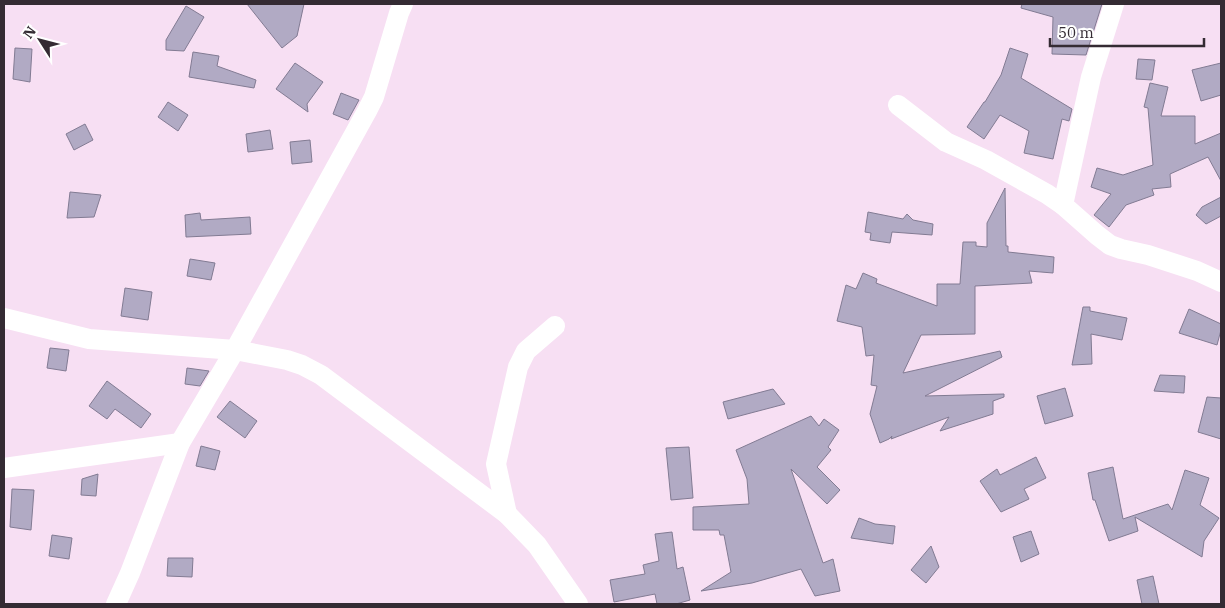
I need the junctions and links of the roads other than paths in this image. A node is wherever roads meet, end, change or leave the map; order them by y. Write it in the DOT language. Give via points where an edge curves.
graph roads {
  1 [pos="403,4"];
  2 [pos="1114,4"];
  3 [pos="898,105"];
  4 [pos="1063,205"];
  5 [pos="1221,282"];
  6 [pos="4,318"];
  7 [pos="555,326"];
  8 [pos="235,350"];
  9 [pos="180,442"];
  10 [pos="4,468"];
  11 [pos="507,514"];
  12 [pos="116,604"];
  13 [pos="578,604"];
  1 -- 8 [label="street" via="374,97"];
  2 -- 4 [label="street" via="1091,77"];
  3 -- 4 [label="street" via="946,142 986,160"];
  4 -- 5 [label="street" via="1110,245 1197,270"];
  6 -- 8 [label="street" via="89,339"];
  7 -- 11 [label="street" via="526,351 518,368 496,464"];
  8 -- 9 [label="street"];
  8 -- 11 [label="street" via="287,360 321,375"];
  9 -- 10 [label="street"];
  9 -- 12 [label="street"];
  11 -- 13 [label="street" via="537,545"];
}
